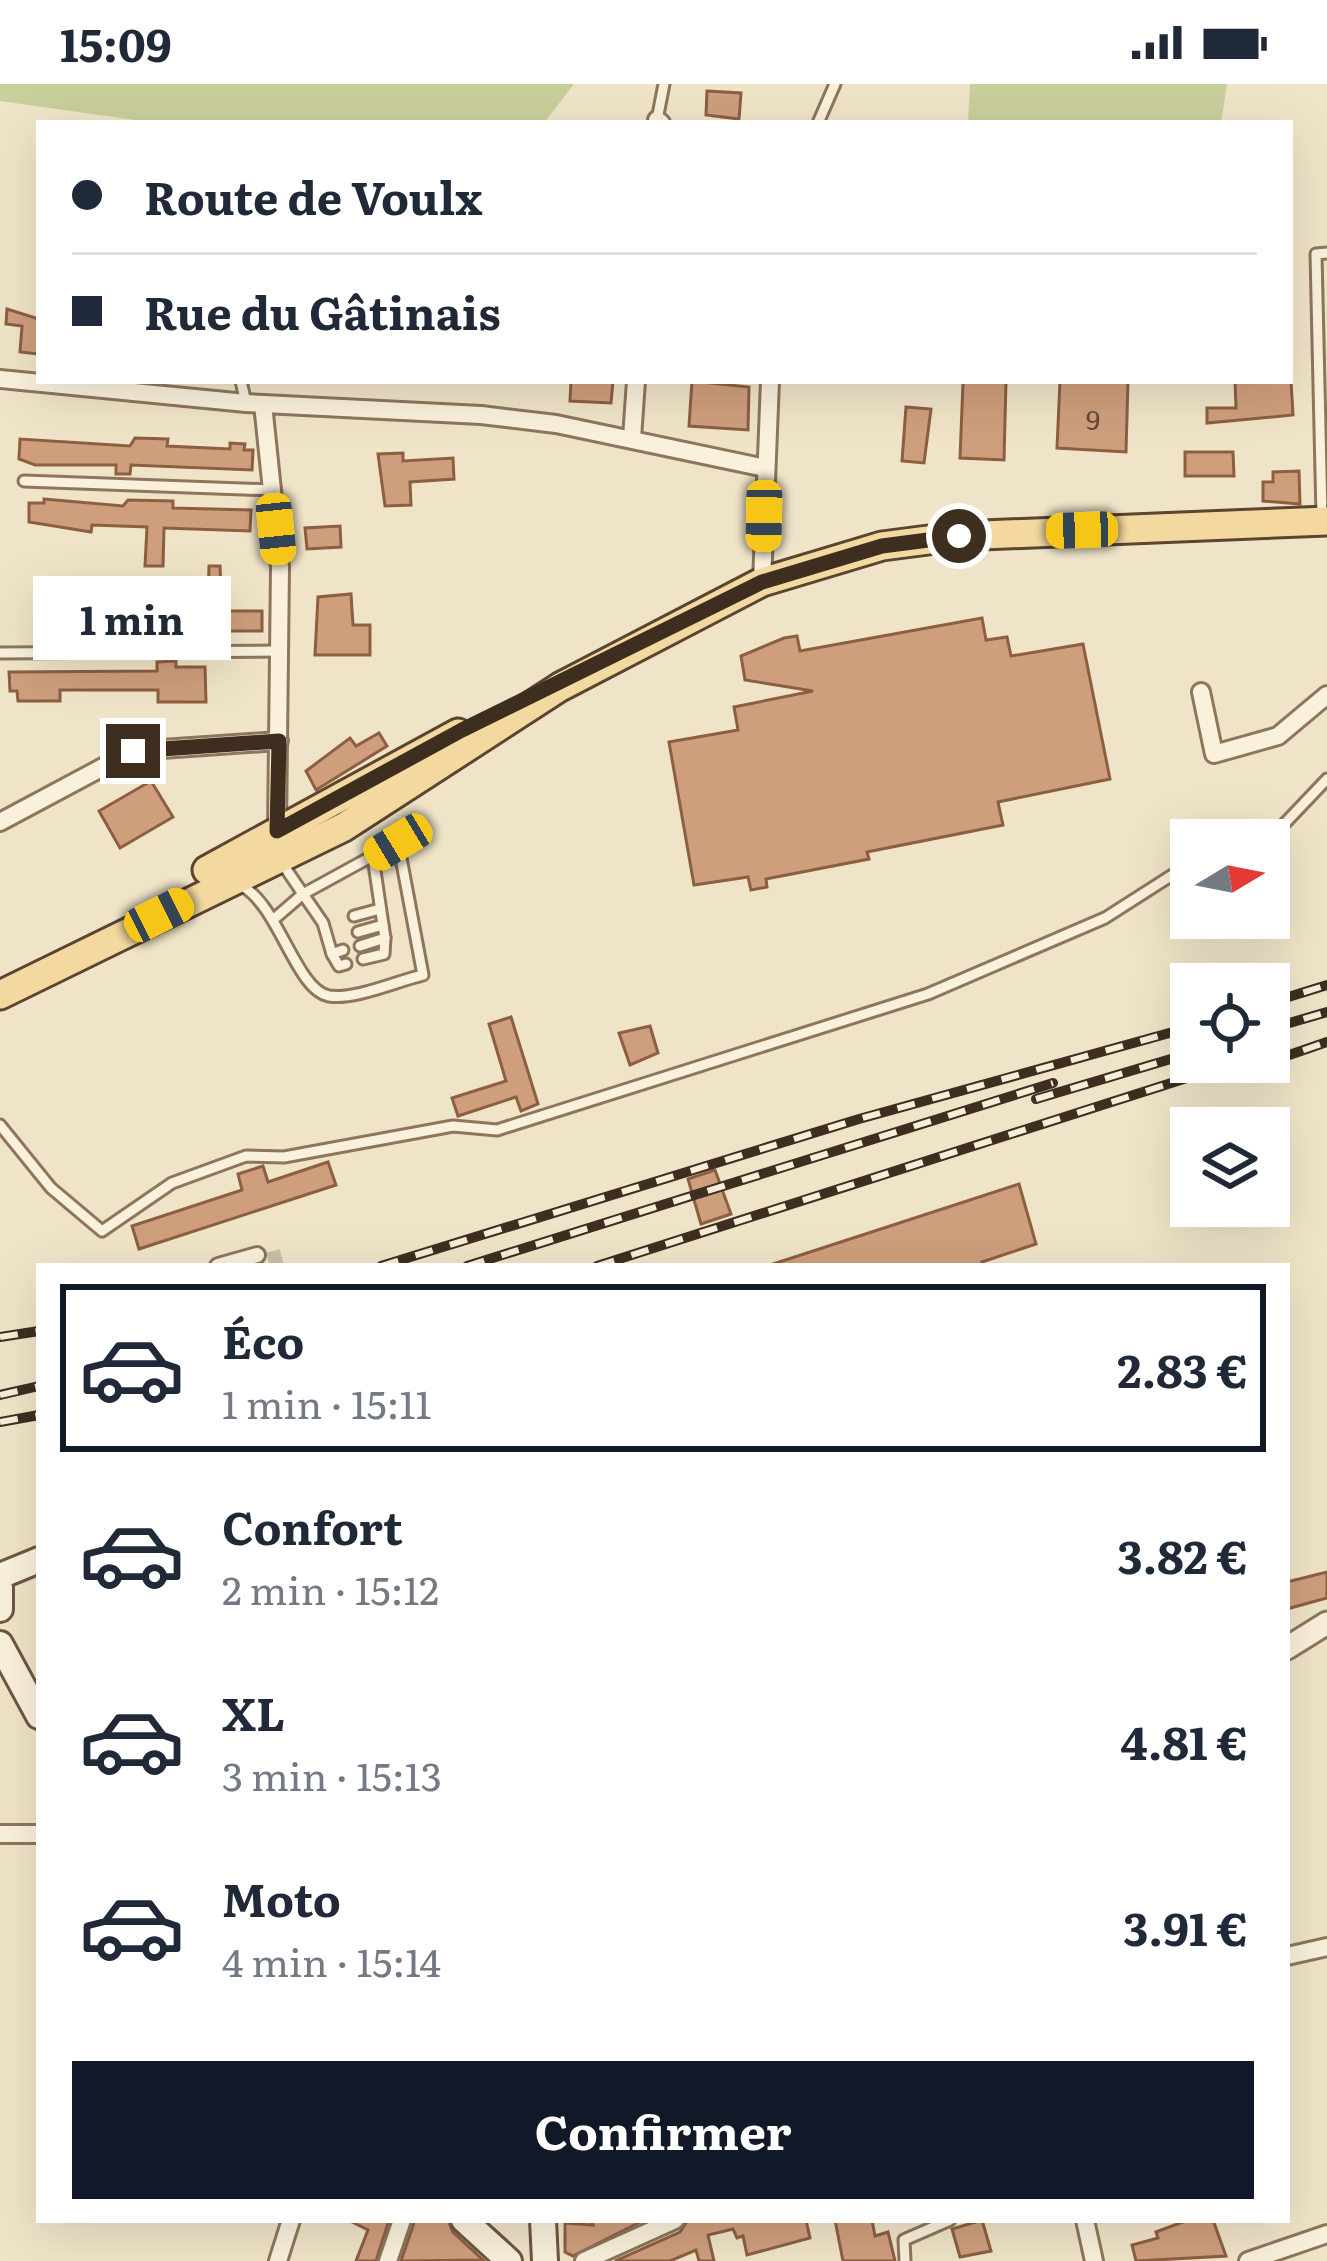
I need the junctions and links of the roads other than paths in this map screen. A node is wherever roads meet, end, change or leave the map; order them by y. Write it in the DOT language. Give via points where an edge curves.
graph roads {
  1 [pos="664,84"];
  2 [pos="835,84"];
  3 [pos="658,120"];
  4 [pos="819,120"];
  5 [pos="1327,253"];
  6 [pos="1322,376"];
  7 [pos="0,379"];
  8 [pos="36,383"];
  9 [pos="51,384"];
  10 [pos="243,384"];
  11 [pos="636,384"];
  12 [pos="770,384"];
  13 [pos="255,404"];
  14 [pos="632,438"];
  15 [pos="765,468"];
  16 [pos="24,482"];
  17 [pos="272,490"];
  18 [pos="1324,521"];
  19 [pos="762,582"];
  20 [pos="282,651"];
  21 [pos="0,653"];
  22 [pos="1201,692"];
  23 [pos="1327,695"];
  24 [pos="279,741"];
  25 [pos="1327,779"];
  26 [pos="1289,819"];
  27 [pos="0,822"];
  28 [pos="278,844"];
  29 [pos="373,857"];
  30 [pos="1170,876"];
  31 [pos="220,884"];
  32 [pos="303,894"];
  33 [pos="380,908"];
  34 [pos="355,916"];
  35 [pos="274,920"];
  36 [pos="337,920"];
  37 [pos="323,923"];
  38 [pos="383,926"];
  39 [pos="358,932"];
  40 [pos="340,937"];
  41 [pos="386,938"];
  42 [pos="328,940"];
  43 [pos="360,946"];
  44 [pos="363,959"];
  45 [pos="346,964"];
  46 [pos="0,981"];
  47 [pos="0,995"];
  48 [pos="0,1125"];
  49 [pos="257,1255"];
  50 [pos="229,1263"];
  51 [pos="36,1561"];
  52 [pos="0,1576"];
  53 [pos="0,1588"];
  54 [pos="0,1610"];
  55 [pos="1327,1623"];
  56 [pos="0,1644"];
  57 [pos="1290,1646"];
  58 [pos="36,1710"];
  59 [pos="0,1834"];
  60 [pos="36,1834"];
  61 [pos="1327,1947"];
  62 [pos="1290,1955"];
  63 [pos="291,2223"];
  64 [pos="401,2223"];
  65 [pos="468,2223"];
  66 [pos="543,2223"];
  67 [pos="668,2223"];
  68 [pos="943,2223"];
  69 [pos="1086,2223"];
  70 [pos="1327,2234"];
  71 [pos="544,2254"];
  72 [pos="278,2261"];
  73 [pos="388,2261"];
  74 [pos="513,2261"];
  75 [pos="584,2261"];
  76 [pos="905,2261"];
  77 [pos="1094,2261"];
  78 [pos="1248,2261"];
  1 -- 3 [label="lane"];
  2 -- 4 [label="lane"];
  5 -- 6 [label="lane" via="1316,254"];
  6 -- 18 [label="lane"];
  7 -- 8 [label="street"];
  9 -- 13 [label="street"];
  10 -- 13 [label="lane"];
  11 -- 14 [label="street"];
  12 -- 15 [label="street"];
  13 -- 14 [label="street" via="481,415"];
  13 -- 17 [label="street"];
  14 -- 15 [label="street"];
  15 -- 19 [label="street"];
  16 -- 17 [label="lane"];
  17 -- 20 [label="street"];
  18 -- 19 [label="main road" via="959,536 882,546"];
  19 -- 28 [label="main road" via="560,687 389,801"];
  20 -- 21 [label="lane"];
  20 -- 24 [label="street"];
  22 -- 23 [label="street" via="1214,754 1277,736"];
  24 -- 27 [label="street" via="133,751"];
  24 -- 28 [label="street"];
  25 -- 26 [label="lane"];
  28 -- 31 [label="main road"];
  28 -- 32 [label="lane"];
  28 -- 46 [label="main road" via="238,853"];
  29 -- 32 [label="lane"];
  29 -- 33 [label="lane"];
  29 -- 35 [label="lane" via="398,842 423,975 331,997 304,980"];
  30 -- 48 [label="lane" via="1105,918 928,994 497,1130 453,1126 284,1157 246,1156 172,1183 102,1231 51,1188"];
  31 -- 35 [label="lane" via="248,888"];
  31 -- 47 [label="main road"];
  32 -- 35 [label="lane"];
  32 -- 37 [label="lane"];
  33 -- 34 [label="lane"];
  33 -- 38 [label="lane"];
  36 -- 37 [label="lane"];
  37 -- 42 [label="lane"];
  38 -- 39 [label="lane"];
  38 -- 41 [label="lane"];
  40 -- 42 [label="lane"];
  41 -- 43 [label="lane"];
  41 -- 44 [label="lane" via="384,954"];
  42 -- 45 [label="lane"];
  49 -- 50 [label="street"];
  51 -- 52 [label="main road"];
  53 -- 54 [label="main road"];
  55 -- 57 [label="street"];
  56 -- 58 [label="main road"];
  59 -- 60 [label="street"];
  61 -- 62 [label="street"];
  63 -- 72 [label="street"];
  64 -- 73 [label="street"];
  65 -- 74 [label="main road"];
  66 -- 71 [label="main road"];
  67 -- 75 [label="street"];
  68 -- 76 [label="lane" via="904,2240"];
  69 -- 77 [label="street"];
  70 -- 78 [label="street"];
  71 -- 74 [label="main road"];
}
